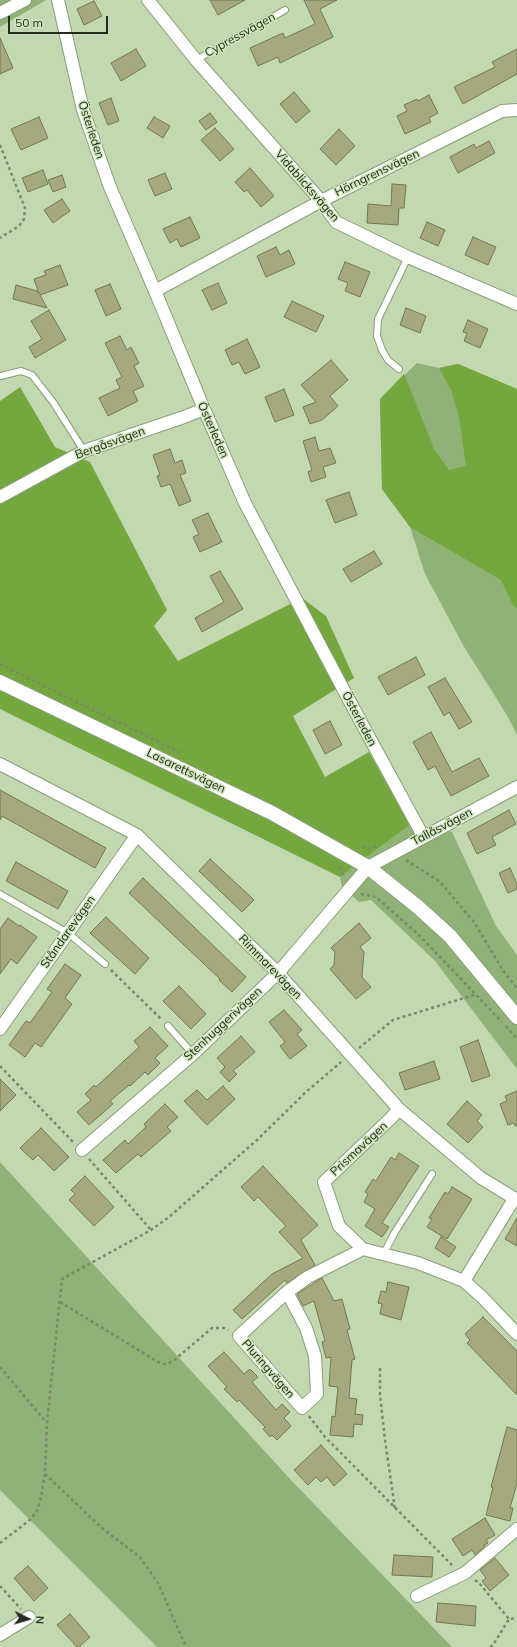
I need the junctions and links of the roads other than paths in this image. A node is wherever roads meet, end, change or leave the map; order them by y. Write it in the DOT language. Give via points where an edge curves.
graph roads {
  1 [pos="25,0"];
  2 [pos="58,0"];
  3 [pos="148,0"];
  4 [pos="285,10"];
  5 [pos="0,14"];
  6 [pos="196,60"];
  7 [pos="517,110"];
  8 [pos="321,201"];
  9 [pos="408,257"];
  10 [pos="155,291"];
  11 [pos="517,304"];
  12 [pos="399,369"];
  13 [pos="0,376"];
  14 [pos="204,409"];
  15 [pos="84,451"];
  16 [pos="0,498"];
  17 [pos="0,682"];
  18 [pos="0,764"];
  19 [pos="517,787"];
  20 [pos="137,835"];
  21 [pos="423,836"];
  22 [pos="368,868"];
  23 [pos="0,894"];
  24 [pos="68,932"];
  25 [pos="105,964"];
  26 [pos="278,973"];
  27 [pos="517,1016"];
  28 [pos="168,1026"];
  29 [pos="0,1029"];
  30 [pos="192,1054"];
  31 [pos="399,1109"];
  32 [pos="82,1150"];
  33 [pos="432,1174"];
  34 [pos="516,1199"];
  35 [pos="363,1249"];
  36 [pos="383,1255"];
  37 [pos="464,1281"];
  38 [pos="287,1292"];
  39 [pos="517,1334"];
  40 [pos="517,1529"];
  41 [pos="417,1596"];
  42 [pos="29,1617"];
  43 [pos="0,1635"];
  1 -- 5 [label="street"];
  2 -- 10 [label="street, Österleden" via="83,110 110,187"];
  3 -- 6 [label="street, Vidablicksvägen"];
  4 -- 6 [label="lane, Cypressvägen"];
  6 -- 8 [label="street, Vidablicksvägen"];
  7 -- 8 [label="street, Hörngrensvägen" via="502,111"];
  8 -- 9 [label="street, Vidablicksvägen" via="336,222"];
  8 -- 10 [label="street, Hörngrensvägen"];
  9 -- 11 [label="street, Vidablicksvägen"];
  9 -- 12 [label="lane" via="378,319 377,336 382,350 388,360"];
  10 -- 14 [label="street, Österleden"];
  13 -- 15 [label="lane" via="21,371 32,375 53,402"];
  14 -- 15 [label="street, Bergåsvägen"];
  14 -- 21 [label="street, Österleden" via="245,503"];
  15 -- 16 [label="street, Bergåsvägen"];
  17 -- 22 [label="street, Lasarettsvägen" via="272,813"];
  18 -- 20 [label="street, Rimmarevägen"];
  19 -- 21 [label="street, Tallåsvägen"];
  20 -- 24 [label="street, Ståndarevägen"];
  20 -- 26 [label="street, Rimmarevägen"];
  21 -- 22 [label="street, Tallåsvägen"];
  22 -- 26 [label="street, Stenhuggerivägen"];
  22 -- 27 [label="street" via="450,936"];
  23 -- 24 [label="lane"];
  24 -- 25 [label="lane"];
  24 -- 29 [label="street, Ståndarevägen"];
  26 -- 30 [label="street, Stenhuggerivägen"];
  26 -- 31 [label="street, Rimmarevägen"];
  28 -- 30 [label="lane"];
  30 -- 32 [label="street, Stenhuggerivägen"];
  31 -- 34 [label="street, Rimmarevägen" via="481,1178"];
  31 -- 35 [label="street, Prismavägen" via="324,1182 340,1226"];
  33 -- 36 [label="lane"];
  34 -- 37 [label="street"];
  35 -- 36 [label="street"];
  35 -- 38 [label="street, Pluringvägen" via="308,1277"];
  36 -- 37 [label="street" via="418,1263"];
  37 -- 39 [label="street"];
  38 -- 38 [label="street, Pluringvägen" via="306,1328 315,1356 317,1394 302,1408 238,1336"];
  40 -- 41 [label="street" via="465,1573"];
  42 -- 43 [label="street"];
}
